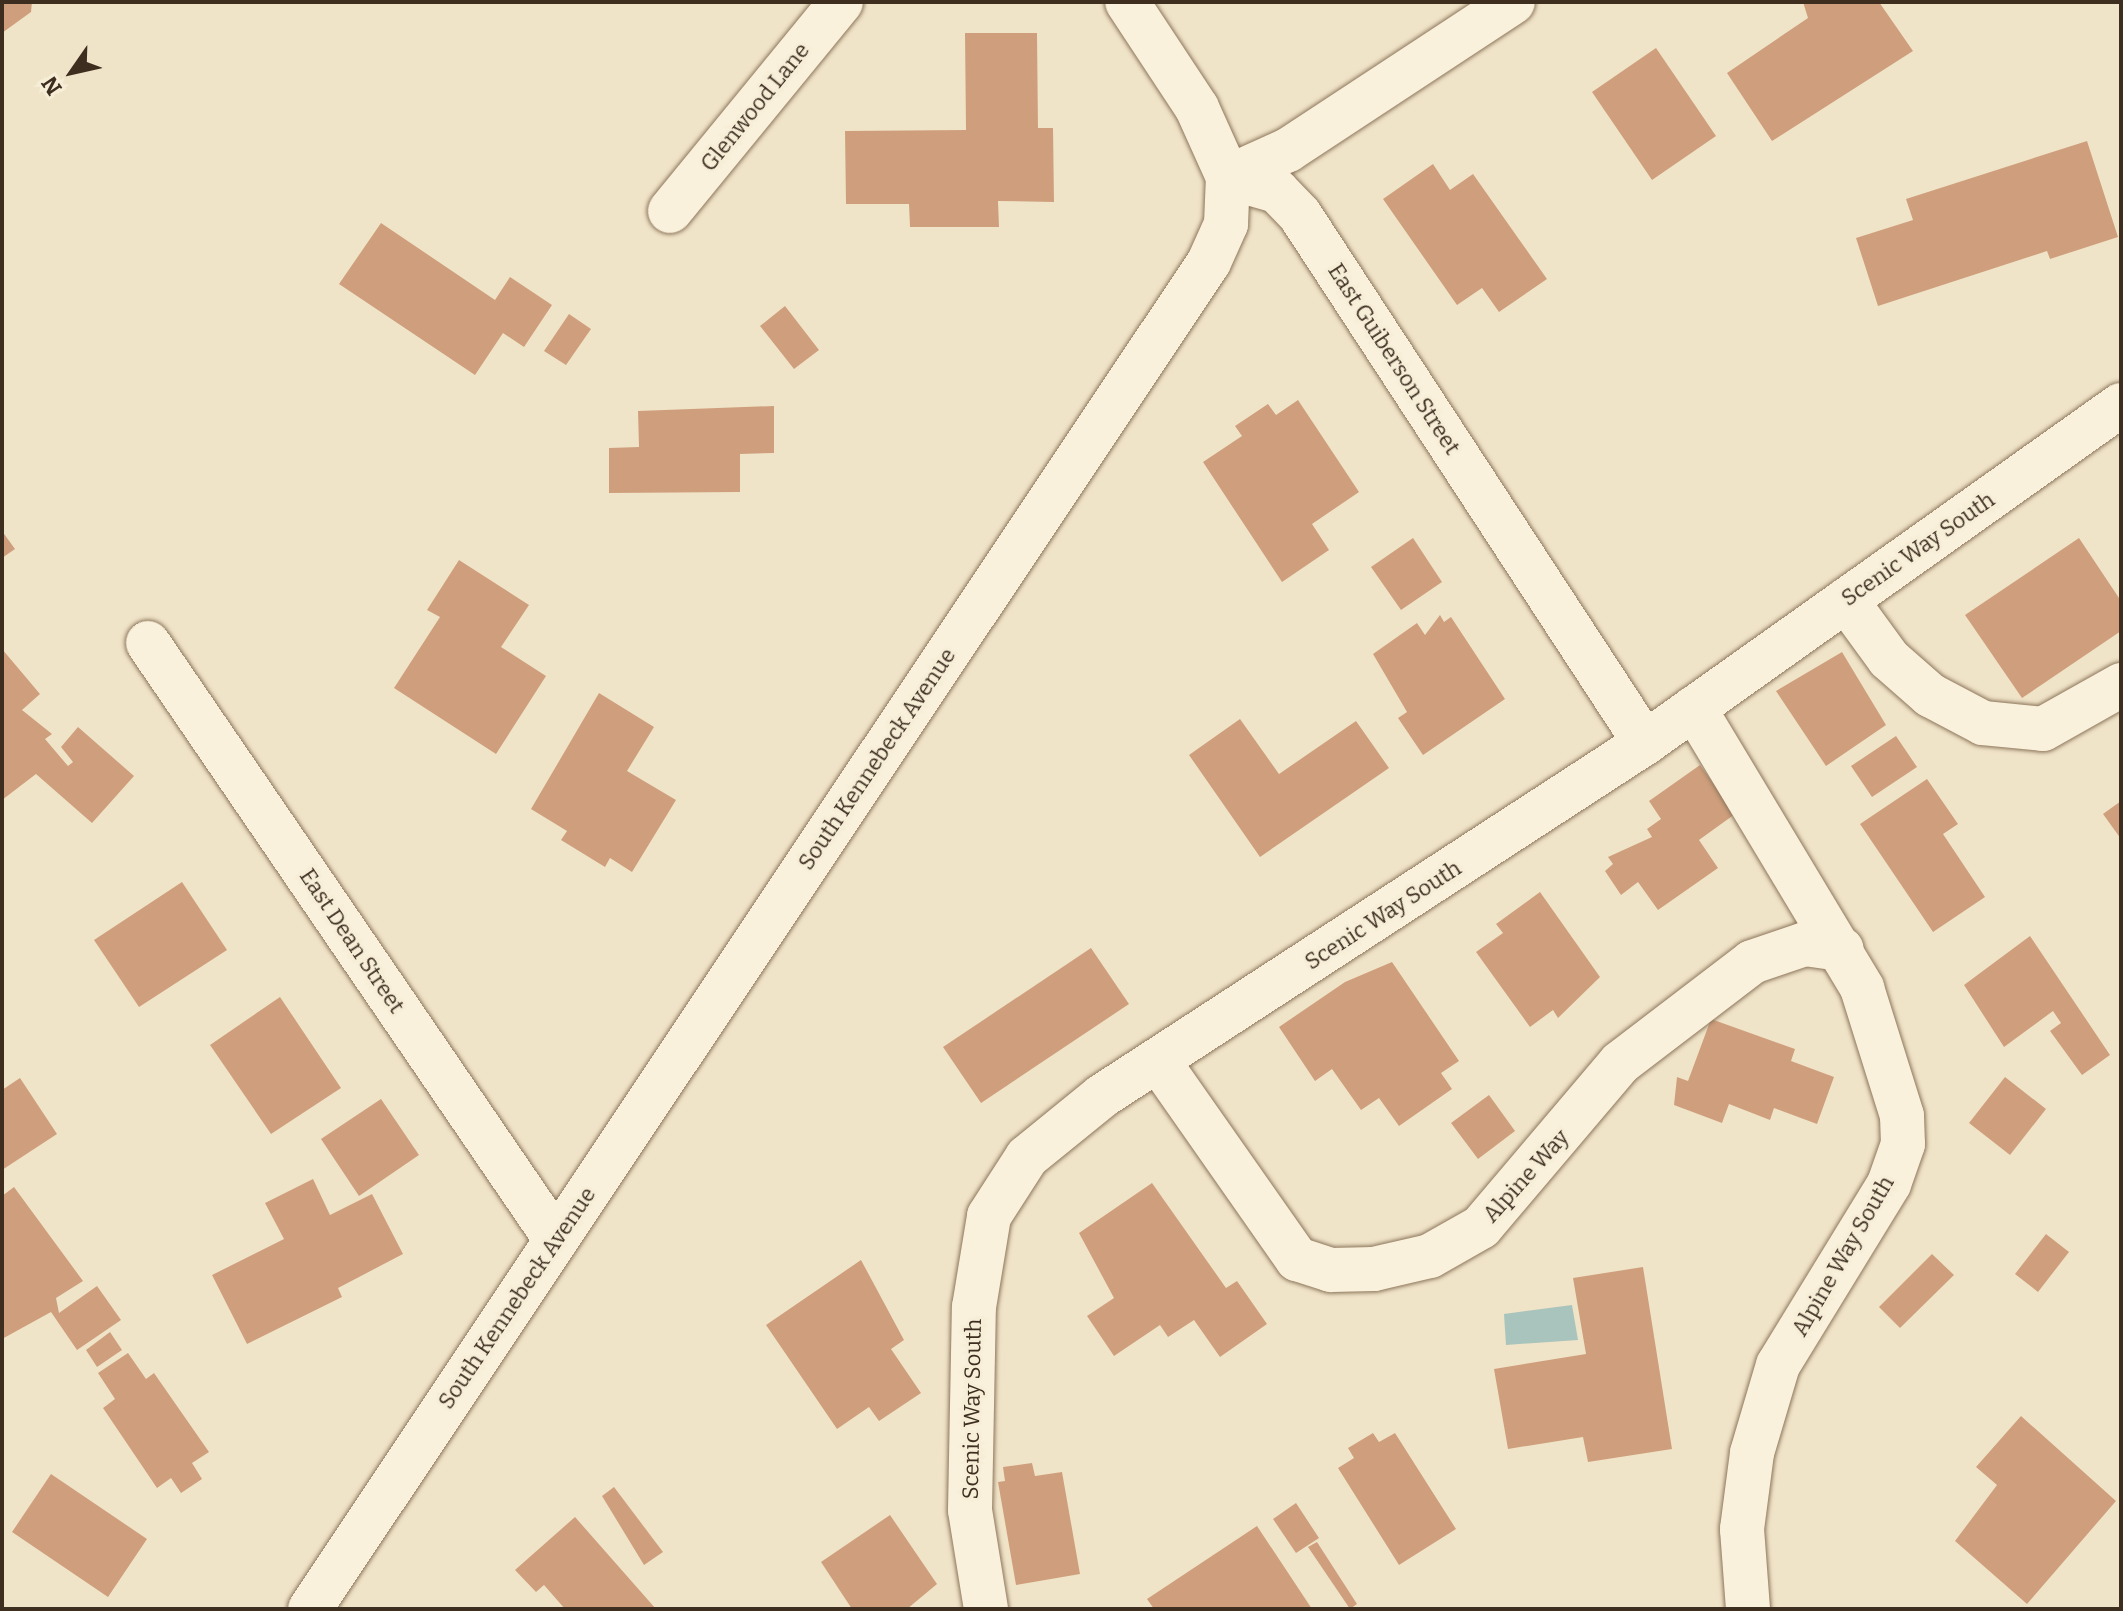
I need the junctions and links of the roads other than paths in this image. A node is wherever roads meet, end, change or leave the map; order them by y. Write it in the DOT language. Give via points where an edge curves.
graph roads {
  1 [pos="841,2"];
  2 [pos="1127,2"];
  3 [pos="1513,2"];
  4 [pos="1228,177"];
  5 [pos="670,211"];
  6 [pos="2121,405"];
  7 [pos="1846,600"];
  8 [pos="148,643"];
  9 [pos="2121,685"];
  10 [pos="1694,708"];
  11 [pos="1645,743"];
  12 [pos="1842,949"];
  13 [pos="1159,1062"];
  14 [pos="556,1240"];
  15 [pos="310,1609"];
  16 [pos="986,1609"];
  17 [pos="1748,1609"];
  1 -- 5 [label="street, Glenwood Lane"];
  2 -- 4 [label="street" via="1197,108"];
  3 -- 4 [label="street" via="1288,150"];
  4 -- 11 [label="street, East Guiberson Street" via="1277,191 1300,215"];
  4 -- 14 [label="street, South Kennebeck Avenue" via="1226,224 1209,262"];
  6 -- 7 [label="street, Scenic Way South"];
  7 -- 9 [label="street" via="1889,659 1930,695 1983,723 2043,729"];
  7 -- 10 [label="street, Scenic Way South"];
  8 -- 14 [label="street, East Dean Street"];
  10 -- 11 [label="street, Scenic Way South"];
  10 -- 12 [label="street, Alpine Way South"];
  11 -- 13 [label="street, Scenic Way South"];
  12 -- 13 [label="street, Alpine Way" via="1805,944 1741,969 1620,1063 1481,1227 1430,1256 1374,1269 1331,1270 1297,1259"];
  12 -- 17 [label="street, Alpine Way South" via="1880,1035 1903,1144 1889,1184 1778,1365 1752,1453 1742,1529"];
  13 -- 16 [label="street, Scenic Way South" via="1027,1157 989,1216 974,1307 970,1510"];
  14 -- 15 [label="street, South Kennebeck Avenue"];
}
